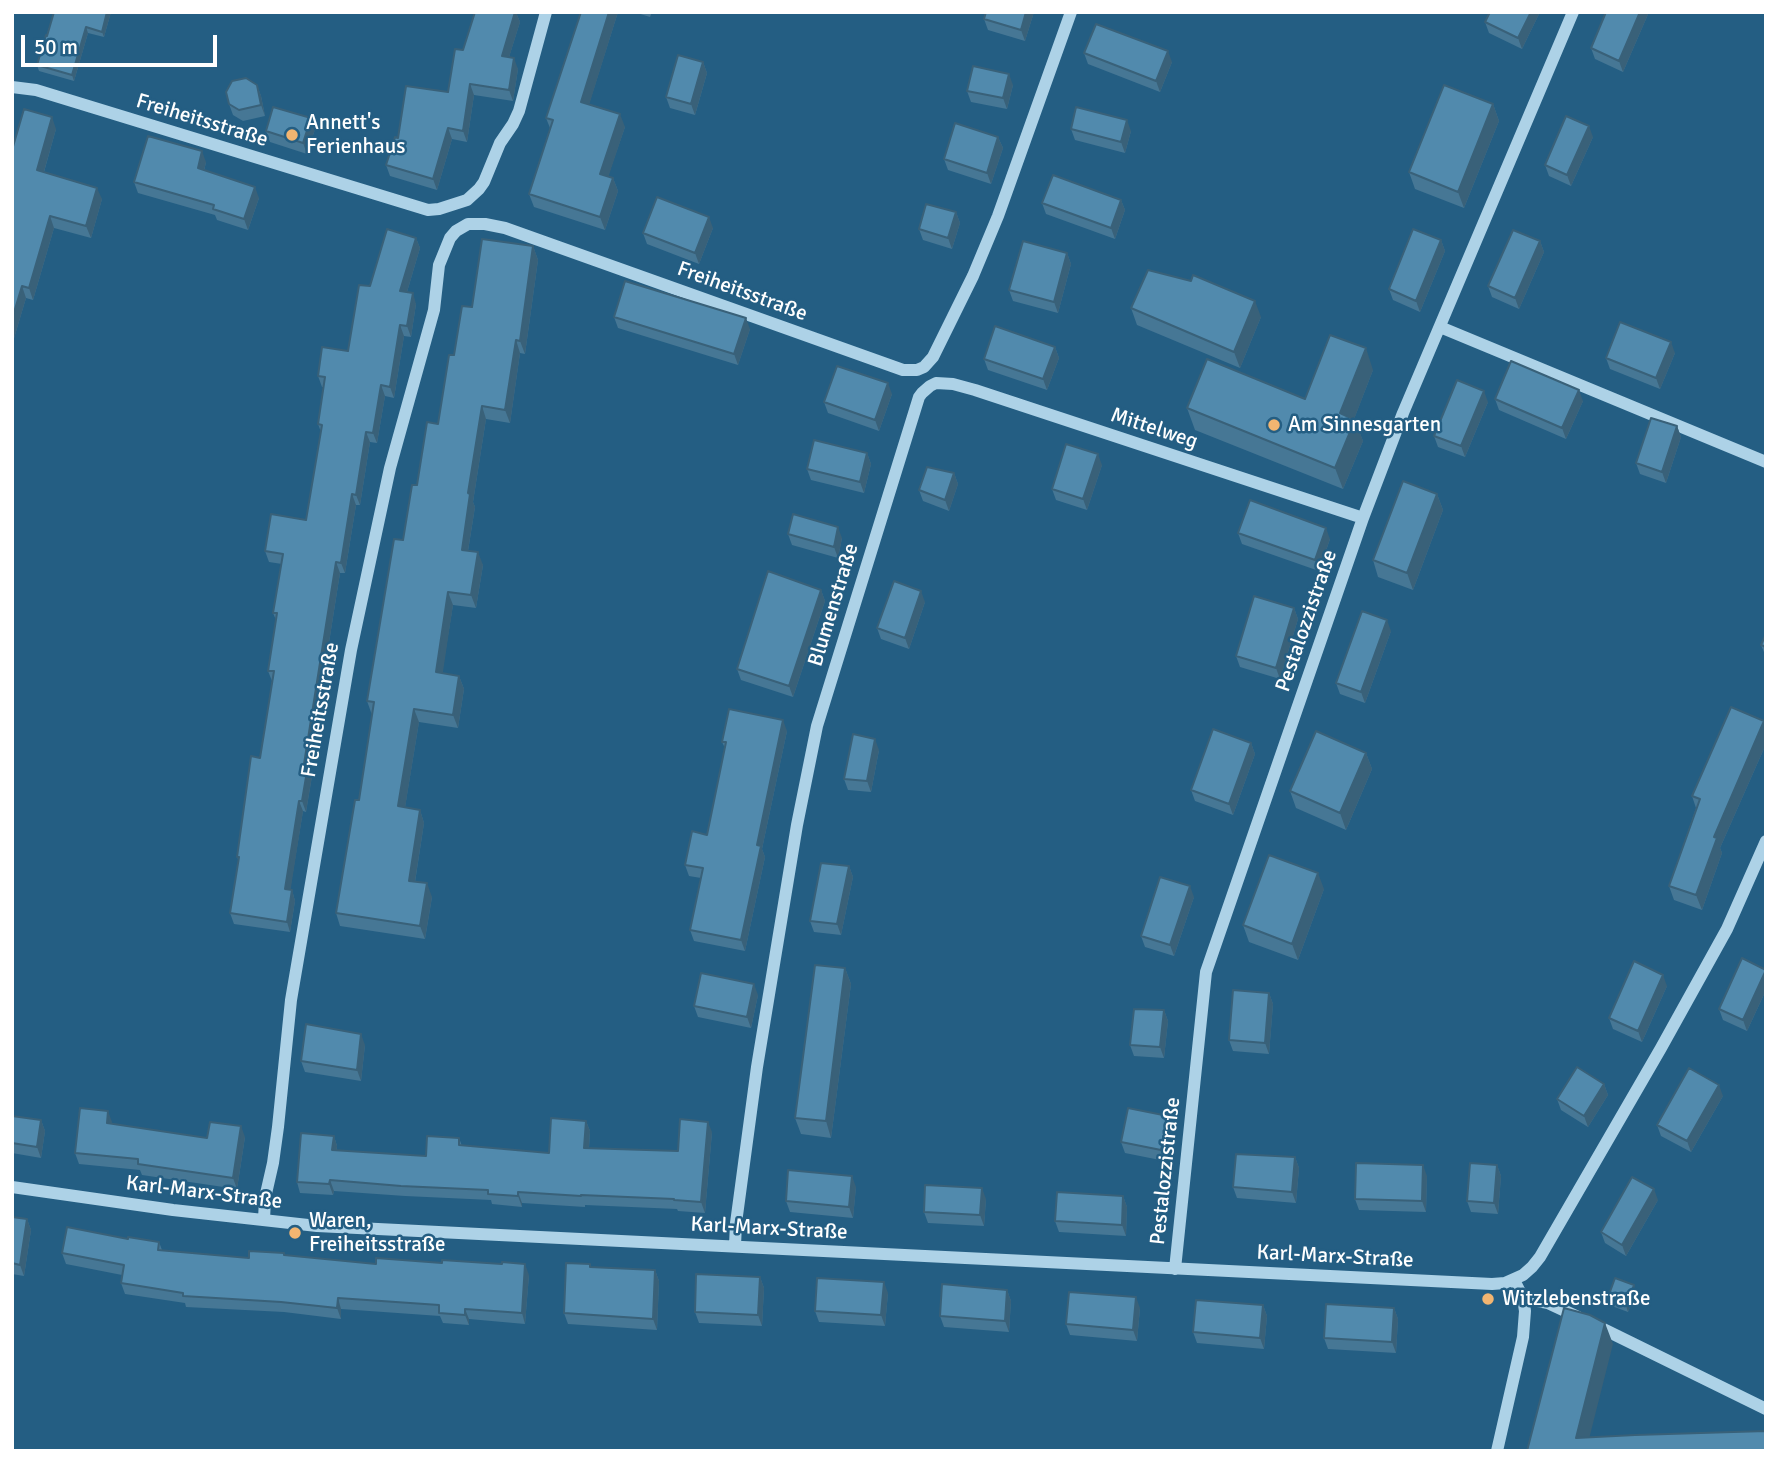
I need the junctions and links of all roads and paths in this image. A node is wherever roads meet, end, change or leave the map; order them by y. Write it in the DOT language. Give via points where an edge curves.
graph roads {
  1 [pos="546,12"];
  2 [pos="1071,12"];
  3 [pos="1573,12"];
  4 [pos="12,87"];
  5 [pos="462,203"];
  6 [pos="468,223"];
  7 [pos="1440,327"];
  8 [pos="924,367"];
  9 [pos="933,384"];
  10 [pos="1766,462"];
  11 [pos="1363,518"];
  12 [pos="1766,841"];
  13 [pos="12,1187"];
  14 [pos="264,1220"];
  15 [pos="734,1246"];
  16 [pos="1175,1269"];
  17 [pos="1519,1277"];
  18 [pos="1523,1298"];
  19 [pos="1766,1409"];
  20 [pos="1497,1451"];
  1 -- 5 [label="street" via="519,111 479,189"];
  2 -- 8 [label="street" via="993,228 938,347"];
  3 -- 7 [label="street, Pestalozzistraße"];
  4 -- 5 [label="street, Freiheitsstraße" via="36,90 428,209"];
  5 -- 6 [label="street"];
  6 -- 8 [label="street, Freiheitsstraße" via="505,228 903,370"];
  6 -- 14 [label="street, Freiheitsstraße" via="450,238 439,265 434,310 390,468 351,650 293,987"];
  7 -- 10 [label="street"];
  7 -- 11 [label="street, Pestalozzistraße"];
  8 -- 9 [label="street"];
  9 -- 11 [label="street, Mittelweg" via="975,390"];
  9 -- 15 [label="street, Blumenstraße" via="919,397 817,726 757,1067"];
  11 -- 16 [label="street, Pestalozzistraße" via="1206,972"];
  12 -- 17 [label="street" via="1727,929 1661,1048 1540,1257"];
  13 -- 14 [label="street, Karl-Marx-Straße"];
  14 -- 15 [label="street, Karl-Marx-Straße"];
  15 -- 16 [label="street, Karl-Marx-Straße"];
  16 -- 17 [label="street, Karl-Marx-Straße" via="1492,1284"];
  17 -- 18 [label="street"];
  18 -- 19 [label="street" via="1548,1303"];
  18 -- 20 [label="street" via="1523,1337"];
}
